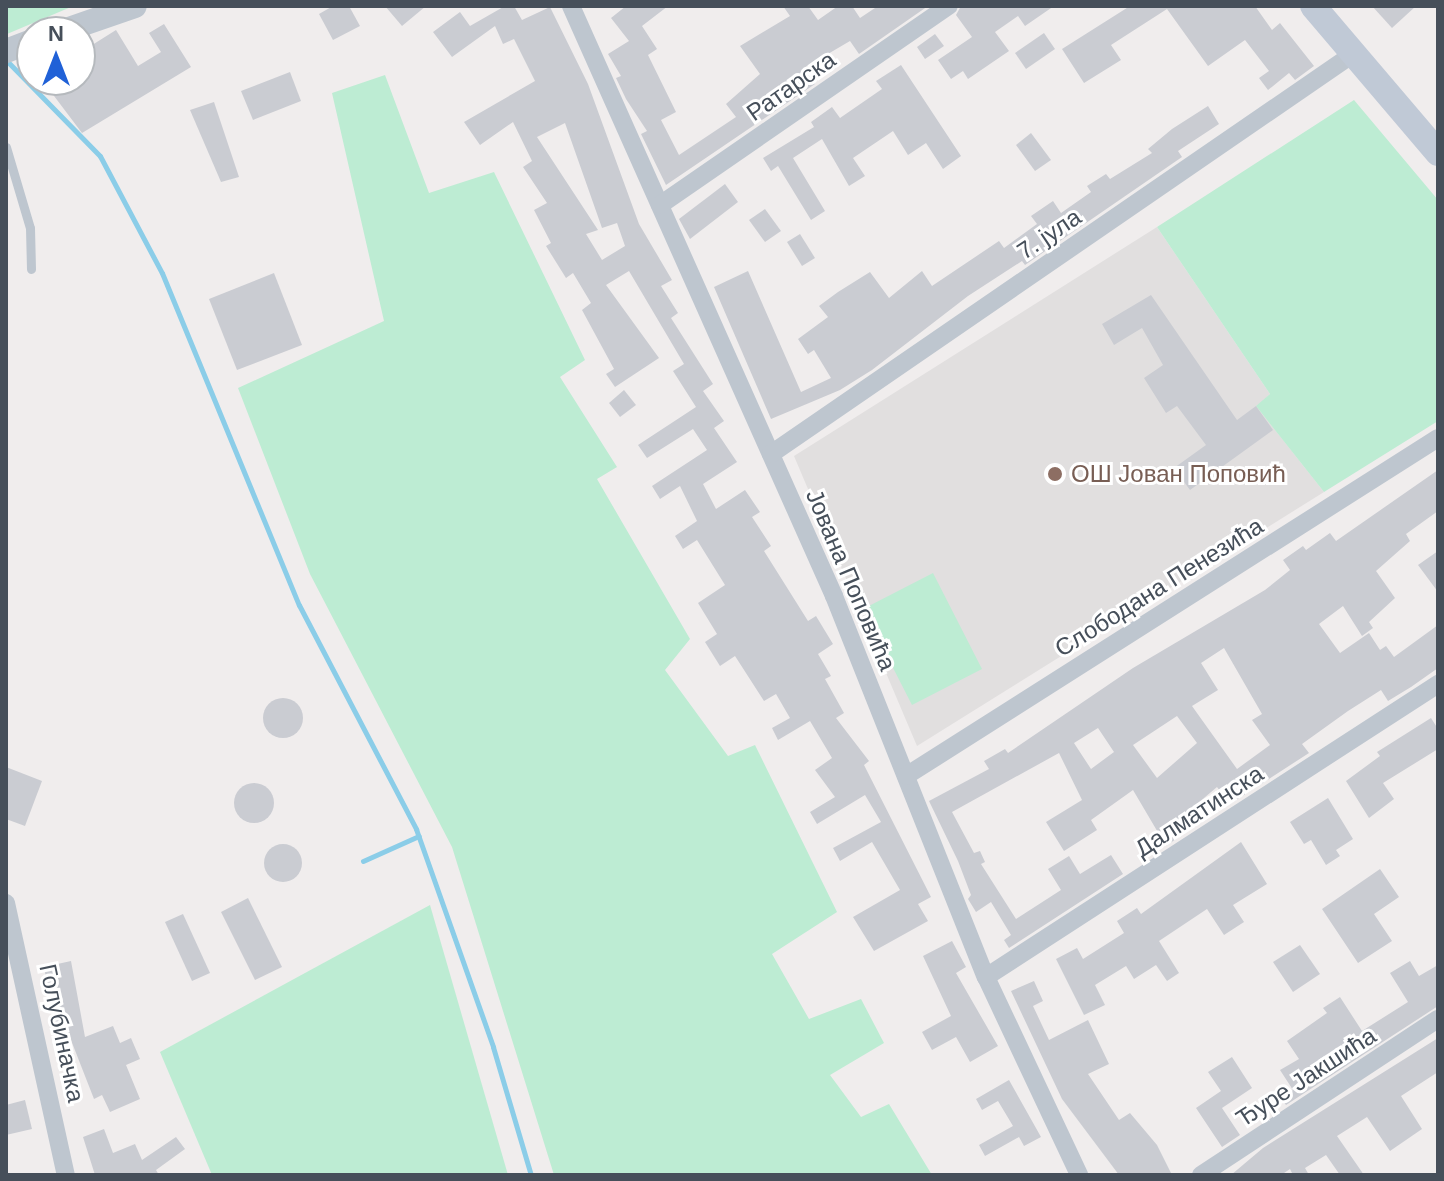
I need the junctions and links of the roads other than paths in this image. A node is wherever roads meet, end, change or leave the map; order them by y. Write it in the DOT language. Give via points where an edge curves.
graph roads {
  1 [pos="135,6"];
  2 [pos="571,6"];
  3 [pos="949,6"];
  4 [pos="1313,6"];
  5 [pos="84,14"];
  6 [pos="1353,54"];
  7 [pos="6,147"];
  8 [pos="1438,153"];
  9 [pos="660,205"];
  10 [pos="31,269"];
  11 [pos="1438,438"];
  12 [pos="771,454"];
  13 [pos="1438,684"];
  14 [pos="906,776"];
  15 [pos="6,903"];
  16 [pos="986,977"];
  17 [pos="1438,1019"];
  18 [pos="66,1175"];
  19 [pos="1079,1175"];
  20 [pos="1201,1175"];
  1 -- 5 [label="street"];
  2 -- 9 [label="street, Јована Поповића"];
  3 -- 9 [label="street, Ратарска"];
  4 -- 6 [label="main road"];
  6 -- 8 [label="main road"];
  6 -- 12 [label="street, 7. јула"];
  7 -- 10 [label="lane" via="30,228"];
  9 -- 12 [label="street, Јована Поповића"];
  11 -- 14 [label="street, Слободана Пенезића"];
  12 -- 14 [label="street, Јована Поповића"];
  13 -- 16 [label="street, Далматинска"];
  14 -- 16 [label="street, Јована Поповића"];
  15 -- 18 [label="street, Голубиначка"];
  16 -- 19 [label="street, Јована Поповића"];
  17 -- 20 [label="street, Ђуре Јакшића"];
}
